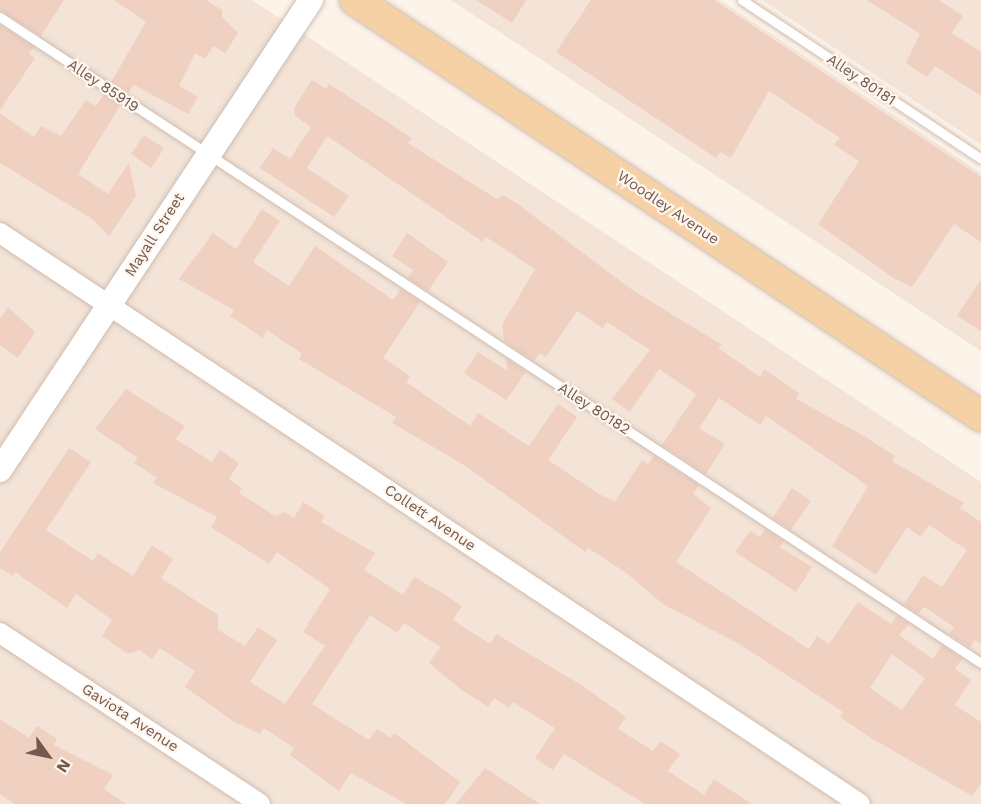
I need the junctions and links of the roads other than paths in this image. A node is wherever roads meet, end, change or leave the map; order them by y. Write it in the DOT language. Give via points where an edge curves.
graph roads {
  1 [pos="311,0"];
  2 [pos="355,0"];
  3 [pos="742,0"];
  4 [pos="0,17"];
  5 [pos="206,154"];
  6 [pos="981,159"];
  7 [pos="0,232"];
  8 [pos="110,305"];
  9 [pos="981,416"];
  10 [pos="0,470"];
  11 [pos="0,633"];
  12 [pos="981,663"];
  13 [pos="260,804"];
  14 [pos="860,804"];
  1 -- 5 [label="street, Mayall Street"];
  2 -- 9 [label="main road, Woodley Avenue"];
  3 -- 6 [label="lane, Alley 80181"];
  4 -- 5 [label="lane, Alley 85919"];
  5 -- 8 [label="street, Mayall Street"];
  5 -- 12 [label="lane, Alley 80182"];
  7 -- 8 [label="street, Collett Avenue"];
  8 -- 10 [label="street, Mayall Street"];
  8 -- 14 [label="street, Collett Avenue"];
  11 -- 13 [label="street, Gaviota Avenue"];
}
